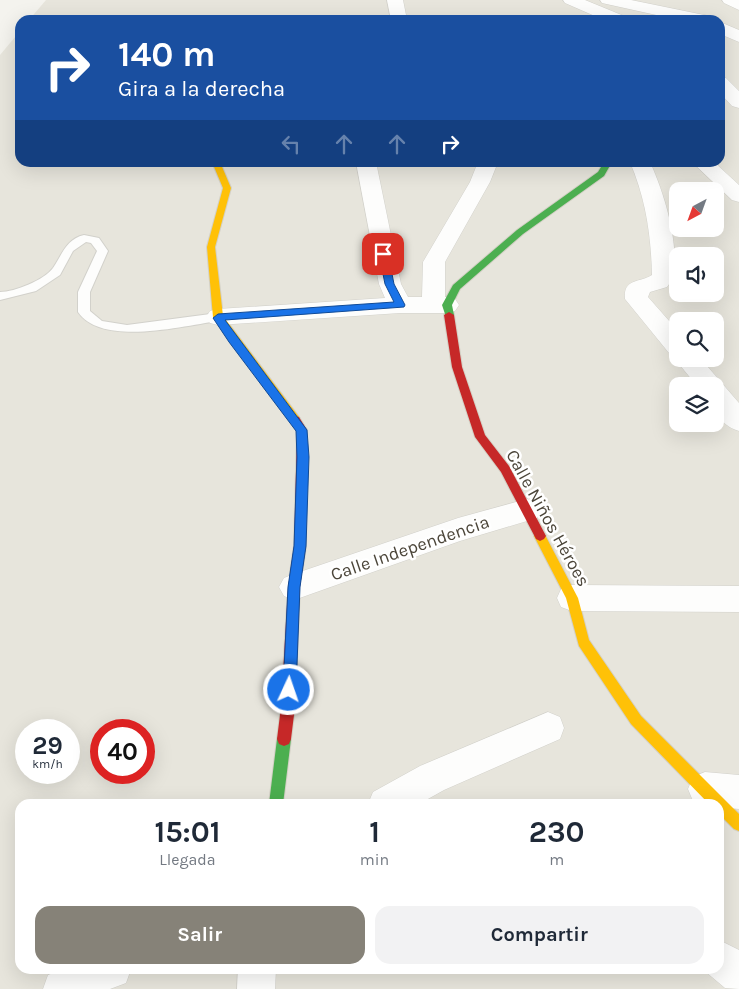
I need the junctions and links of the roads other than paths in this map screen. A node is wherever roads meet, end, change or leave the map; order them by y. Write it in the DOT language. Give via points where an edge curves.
graph roads {
  1 [pos="395,0"];
  2 [pos="608,0"];
  3 [pos="663,0"];
  4 [pos="730,0"];
  5 [pos="573,2"];
  6 [pos="739,5"];
  7 [pos="398,15"];
  8 [pos="606,15"];
  9 [pos="679,15"];
  10 [pos="696,15"];
  11 [pos="725,29"];
  12 [pos="739,37"];
  13 [pos="725,87"];
  14 [pos="739,102"];
  15 [pos="218,167"];
  16 [pos="367,167"];
  17 [pos="486,167"];
  18 [pos="605,167"];
  19 [pos="642,167"];
  20 [pos="707,167"];
  21 [pos="739,196"];
  22 [pos="0,296"];
  23 [pos="400,305"];
  24 [pos="440,305"];
  25 [pos="218,318"];
  26 [pos="669,336"];
  27 [pos="694,367"];
  28 [pos="703,377"];
  29 [pos="724,402"];
  30 [pos="739,421"];
  31 [pos="527,510"];
  32 [pos="294,587"];
  33 [pos="572,598"];
  34 [pos="739,599"];
  35 [pos="548,728"];
  36 [pos="705,790"];
  37 [pos="739,792"];
  38 [pos="277,799"];
  39 [pos="394,799"];
  40 [pos="714,799"];
  41 [pos="724,809"];
  42 [pos="739,824"];
  43 [pos="724,963"];
  44 [pos="100,974"];
  45 [pos="257,974"];
  46 [pos="739,974"];
  47 [pos="62,989"];
  48 [pos="256,989"];
  1 -- 7 [label="street"];
  2 -- 9 [label="street"];
  3 -- 10 [label="street"];
  4 -- 6 [label="street"];
  5 -- 8 [label="street"];
  11 -- 12 [label="street"];
  13 -- 14 [label="street"];
  15 -- 25 [label="street" via="227,188 210,247"];
  16 -- 23 [label="street" via="390,284"];
  17 -- 24 [label="street" via="434,262"];
  18 -- 24 [label="street" via="601,174 520,232 456,287"];
  19 -- 26 [label="street" via="653,190 661,225 663,275 659,282 636,291 637,299"];
  20 -- 21 [label="street"];
  22 -- 25 [label="lane" via="32,288 56,272 69,249 84,238 95,240 104,251 84,292 84,312 99,324 127,329"];
  23 -- 24 [label="street"];
  23 -- 25 [label="street"];
  24 -- 31 [label="street, Calle Niños Héroes" via="480,437 505,469"];
  25 -- 32 [label="street" via="302,430 300,546"];
  27 -- 28 [label="street"];
  29 -- 30 [label="street"];
  31 -- 32 [label="street, Calle Independencia" via="458,530"];
  31 -- 33 [label="street, Calle Niños Héroes"];
  32 -- 38 [label="street" via="288,707"];
  33 -- 34 [label="street"];
  33 -- 36 [label="street, Calle Niños Héroes" via="583,642 636,720"];
  35 -- 39 [label="street" via="432,778"];
  36 -- 37 [label="street"];
  36 -- 40 [label="street, Calle Niños Héroes"];
  41 -- 42 [label="street, Calle Niños Héroes"];
  43 -- 46 [label="street"];
  44 -- 47 [label="street"];
  45 -- 48 [label="street"];
}
